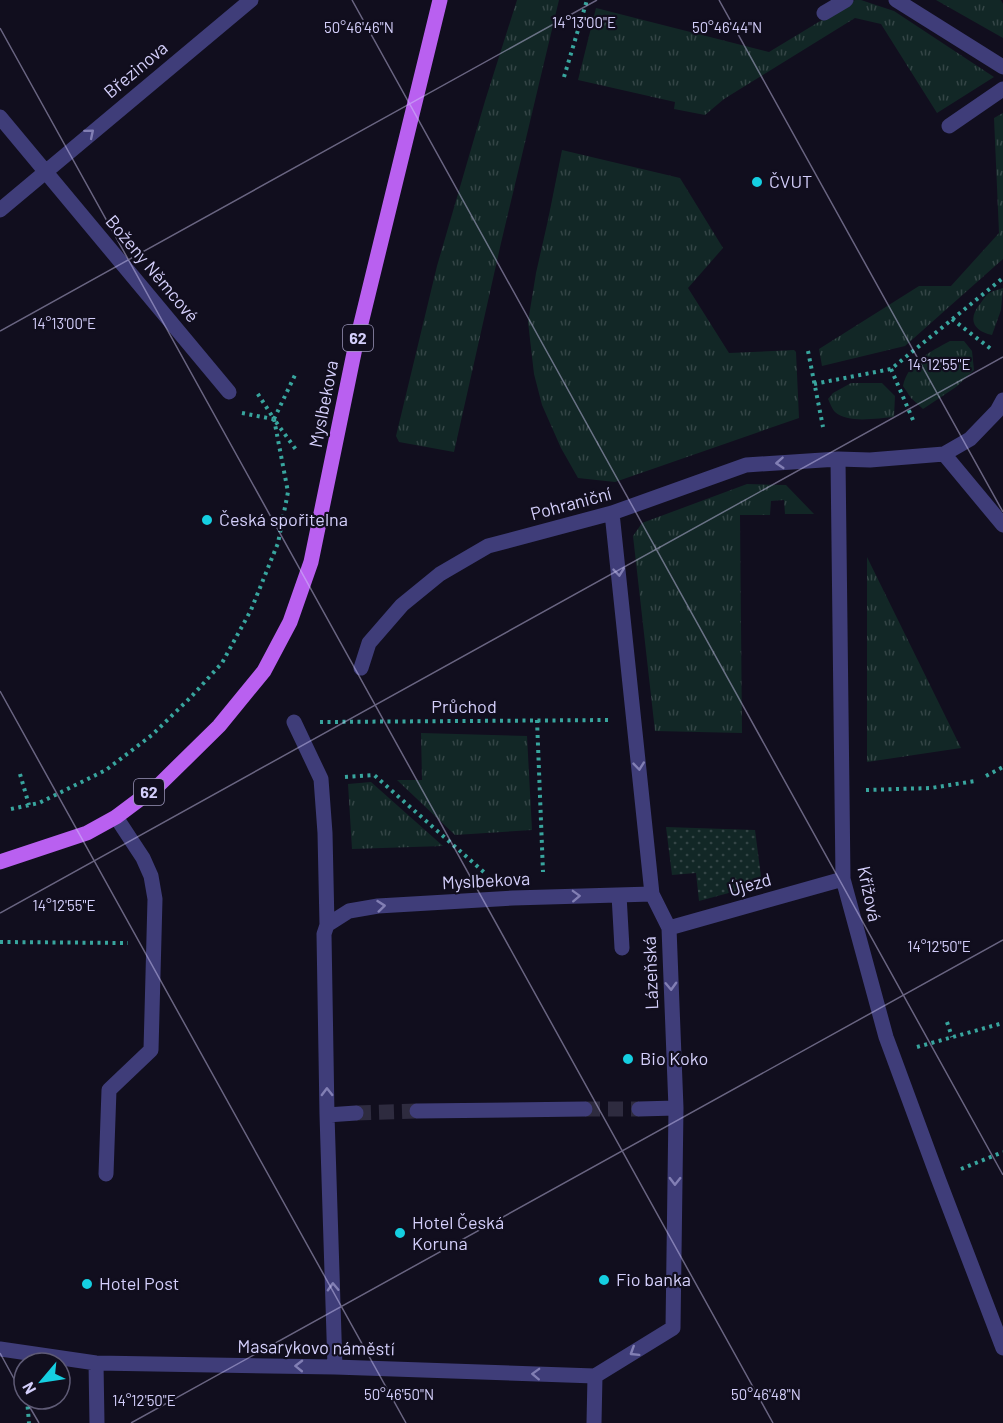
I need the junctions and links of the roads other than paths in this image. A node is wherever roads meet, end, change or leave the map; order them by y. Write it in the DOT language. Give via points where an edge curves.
graph roads {
  1 [pos="251,0"];
  2 [pos="440,0"];
  3 [pos="846,0"];
  4 [pos="896,0"];
  5 [pos="824,13"];
  6 [pos="1003,67"];
  7 [pos="1003,88"];
  8 [pos="0,117"];
  9 [pos="949,126"];
  10 [pos="45,171"];
  11 [pos="0,210"];
  12 [pos="229,392"];
  13 [pos="1003,400"];
  14 [pos="944,454"];
  15 [pos="838,459"];
  16 [pos="612,513"];
  17 [pos="1003,525"];
  18 [pos="361,668"];
  19 [pos="294,722"];
  20 [pos="116,817"];
  21 [pos="0,862"];
  22 [pos="843,879"];
  23 [pos="652,894"];
  24 [pos="619,895"];
  25 [pos="327,925"];
  26 [pos="669,928"];
  27 [pos="622,948"];
  28 [pos="639,1108"];
  29 [pos="675,1108"];
  30 [pos="585,1109"];
  31 [pos="417,1111"];
  32 [pos="356,1113"];
  33 [pos="327,1115"];
  34 [pos="106,1174"];
  35 [pos="1003,1348"];
  36 [pos="0,1349"];
  37 [pos="96,1363"];
  38 [pos="335,1367"];
  39 [pos="595,1376"];
  40 [pos="97,1423"];
  41 [pos="594,1423"];
  10 -- 1 [label="street, Březinova, one-way"];
  2 -- 20 [label="main road, Myslbekova / 62" via="355,348 311,562 290,622 264,671 219,726 160,784"];
  3 -- 5 [label="street"];
  4 -- 6 [label="street"];
  7 -- 9 [label="street"];
  8 -- 10 [label="street, Boženy Němcové"];
  10 -- 11 [label="street, Březinova"];
  10 -- 12 [label="street, Boženy Němcové"];
  13 -- 14 [label="street" via="970,439"];
  14 -- 15 [label="street, Pohraniční"];
  14 -- 17 [label="street"];
  15 -- 16 [label="street, Pohraniční, one-way" via="746,465"];
  15 -- 22 [label="street, Křížová"];
  16 -- 18 [label="street, Pohraniční" via="488,546 440,574 402,605 369,643"];
  16 -- 23 [label="street, Lázeňská, one-way"];
  19 -- 25 [label="street" via="321,779"];
  20 -- 21 [label="main road, 62" via="87,833"];
  20 -- 34 [label="street" via="150,876 155,899 154,943 151,1050 109,1090"];
  22 -- 26 [label="street, Újezd"];
  22 -- 35 [label="street, Křížová" via="886,1036"];
  23 -- 24 [label="street, Myslbekova"];
  23 -- 26 [label="street, Lázeňská"];
  25 -- 24 [label="street, Myslbekova, one-way" via="349,911 378,906"];
  24 -- 27 [label="street"];
  33 -- 25 [label="street, one-way"];
  26 -- 29 [label="street, Lázeňská, one-way"];
  28 -- 29 [label="street"];
  29 -- 39 [label="street, Lázeňská, one-way" via="673,1328"];
  30 -- 31 [label="street"];
  32 -- 33 [label="street"];
  38 -- 33 [label="street, one-way"];
  36 -- 37 [label="street, Masarykovo náměstí"];
  38 -- 37 [label="street, Masarykovo náměstí, one-way"];
  37 -- 40 [label="street"];
  39 -- 38 [label="street, Masarykovo náměstí, one-way"];
  39 -- 41 [label="street"];
}
